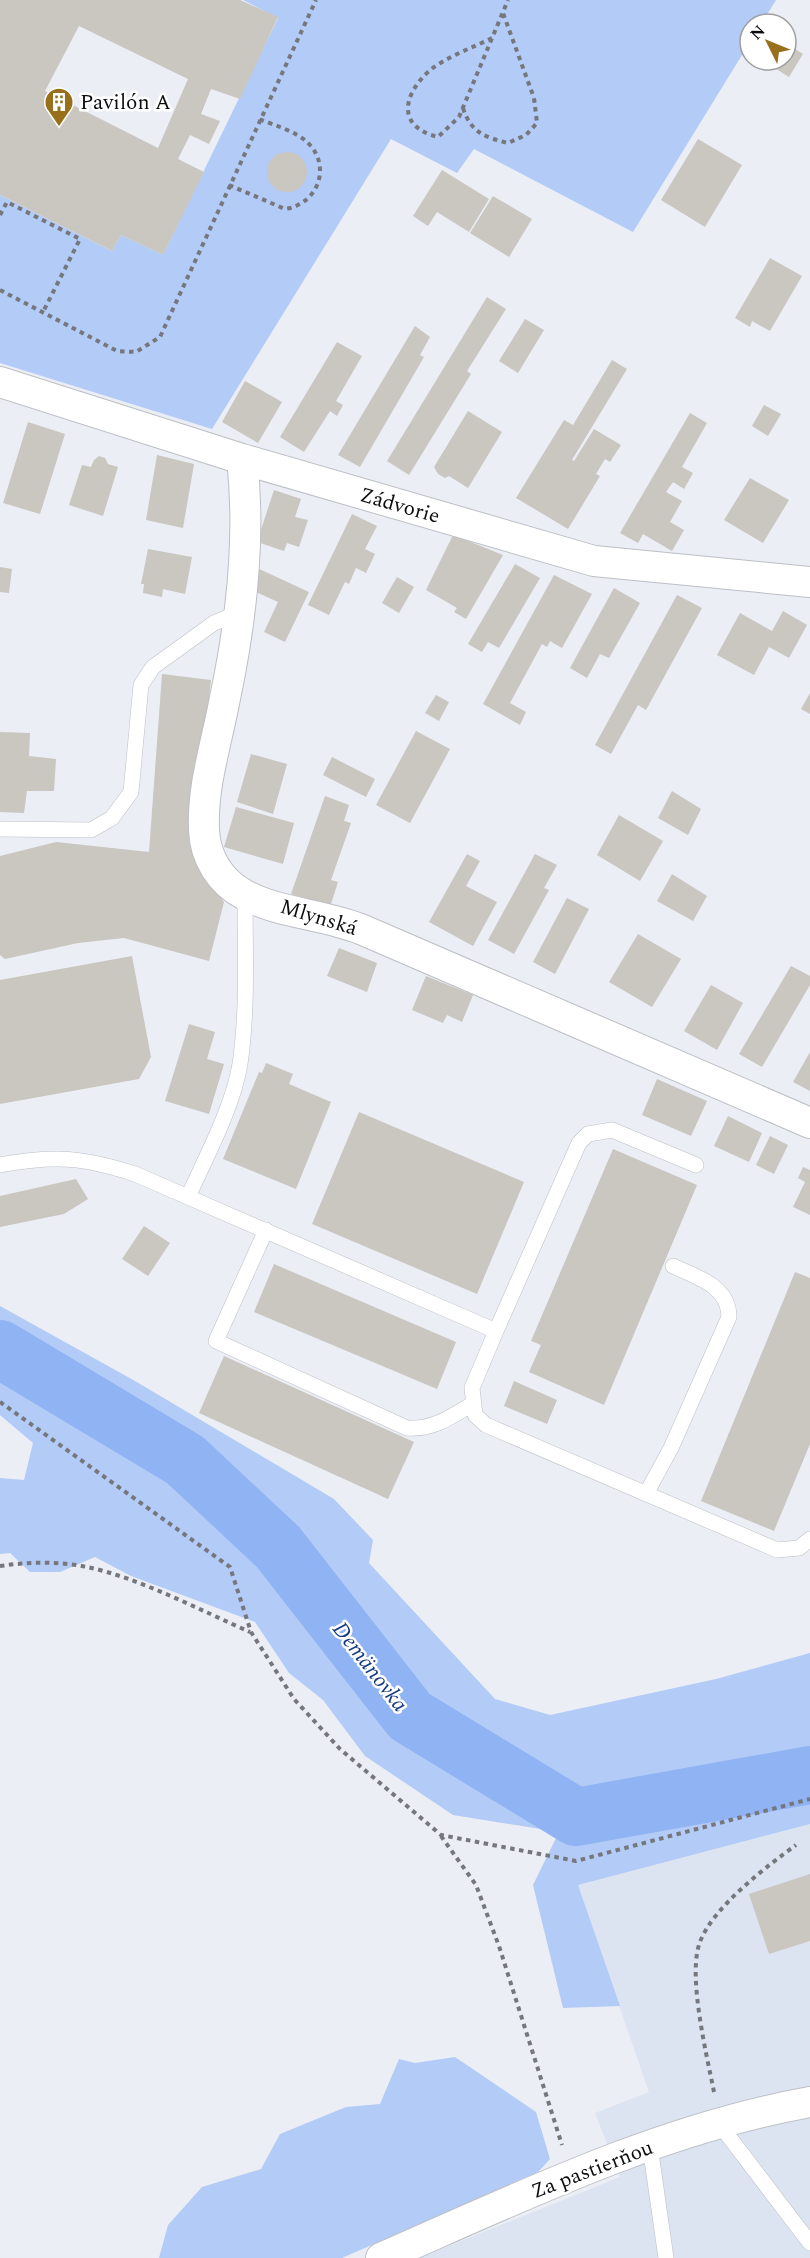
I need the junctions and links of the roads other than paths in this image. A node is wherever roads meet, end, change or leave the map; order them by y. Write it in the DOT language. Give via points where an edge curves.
graph roads {
  1 [pos="0,382"];
  2 [pos="242,459"];
  3 [pos="810,582"];
  4 [pos="238,613"];
  5 [pos="0,829"];
  6 [pos="245,895"];
  7 [pos="810,1123"];
  8 [pos="0,1165"];
  9 [pos="696,1165"];
  10 [pos="188,1197"];
  11 [pos="266,1230"];
  12 [pos="673,1266"];
  13 [pos="496,1331"];
  14 [pos="472,1404"];
  15 [pos="646,1494"];
  16 [pos="810,1539"];
  17 [pos="805,2100"];
  18 [pos="720,2125"];
  19 [pos="650,2145"];
  20 [pos="810,2243"];
  21 [pos="381,2258"];
  22 [pos="666,2258"];
  1 -- 2 [label="street, Zádvorie"];
  2 -- 3 [label="street, Zádvorie" via="594,561"];
  2 -- 4 [label="street, Mlynská" via="246,493"];
  4 -- 5 [label="lane" via="214,623 153,666 141,685 131,792 112,818 91,830"];
  4 -- 6 [label="street, Mlynská" via="206,794 204,830 215,868"];
  6 -- 7 [label="street, Mlynská" via="358,928"];
  6 -- 10 [label="lane" via="239,1066"];
  8 -- 10 [label="lane" via="35,1158 96,1161"];
  9 -- 13 [label="lane" via="612,1130 588,1134 579,1143"];
  10 -- 11 [label="lane"];
  11 -- 13 [label="lane"];
  11 -- 14 [label="lane" via="216,1341 407,1428 422,1429 442,1422"];
  12 -- 15 [label="lane" via="717,1288 729,1307 729,1317 671,1448"];
  13 -- 14 [label="lane" via="472,1388"];
  14 -- 15 [label="lane" via="475,1415 486,1425"];
  15 -- 16 [label="lane" via="777,1550 799,1548"];
  17 -- 18 [label="street, Za pastierňou"];
  18 -- 19 [label="street, Za pastierňou"];
  18 -- 20 [label="lane"];
  19 -- 21 [label="street, Za pastierňou" via="573,2174"];
  19 -- 22 [label="lane"];
}
